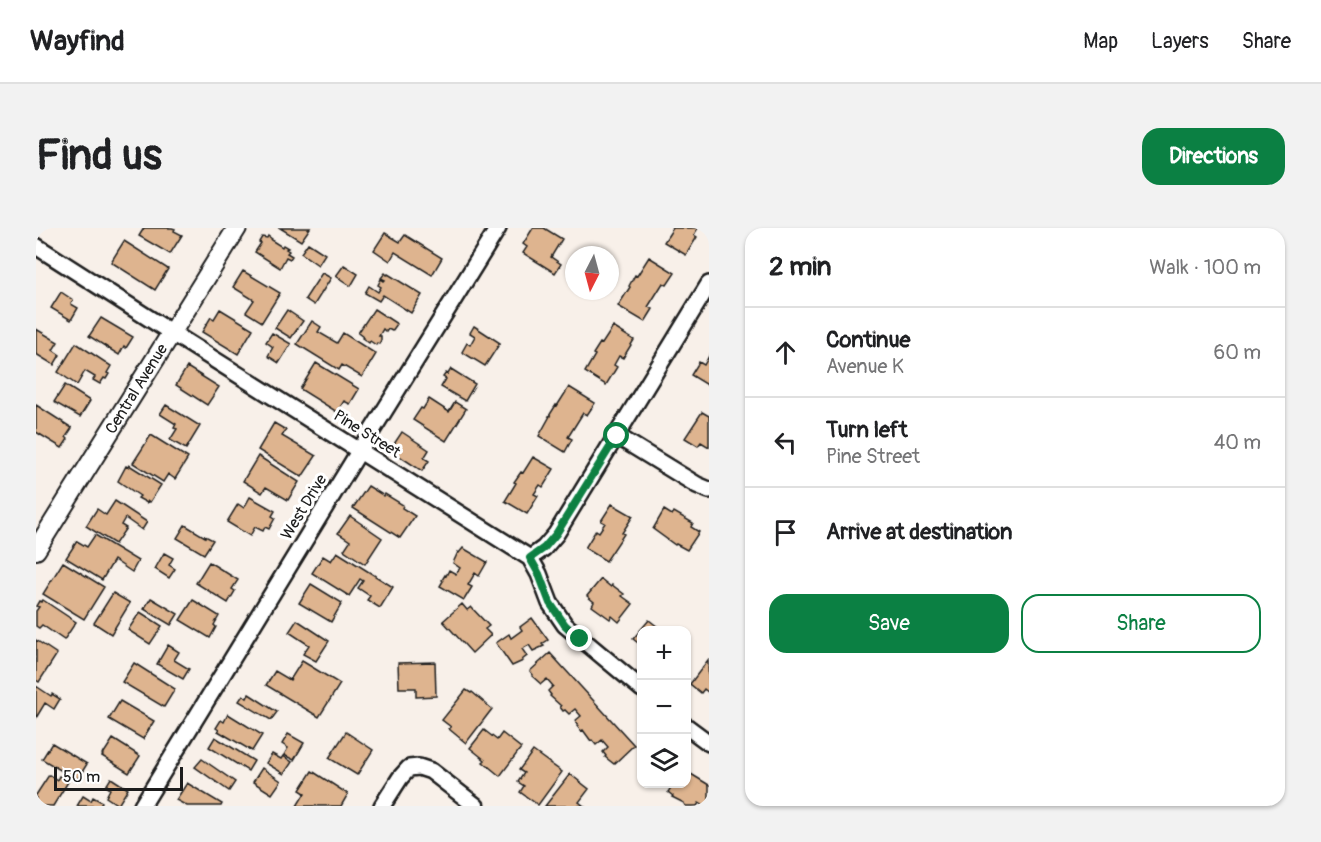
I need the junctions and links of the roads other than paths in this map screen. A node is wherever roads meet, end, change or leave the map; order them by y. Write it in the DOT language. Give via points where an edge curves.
graph roads {
  1 [pos="237,228"];
  2 [pos="498,228"];
  3 [pos="36,246"];
  4 [pos="709,284"];
  5 [pos="172,333"];
  6 [pos="617,436"];
  7 [pos="360,450"];
  8 [pos="709,490"];
  9 [pos="36,550"];
  10 [pos="530,558"];
  11 [pos="637,685"];
  12 [pos="691,729"];
  13 [pos="709,743"];
  14 [pos="142,806"];
  15 [pos="382,806"];
  16 [pos="476,806"];
  1 -- 5 [label="street, Central Avenue"];
  2 -- 7 [label="street, West Drive"];
  3 -- 5 [label="street, Pine Street"];
  4 -- 6 [label="street"];
  5 -- 7 [label="street, Pine Street"];
  5 -- 9 [label="street, Central Avenue"];
  6 -- 8 [label="street"];
  6 -- 10 [label="street" via="556,534"];
  7 -- 10 [label="street, Pine Street"];
  7 -- 14 [label="street, West Drive"];
  10 -- 11 [label="street" via="550,603 565,625"];
  12 -- 13 [label="street"];
  15 -- 16 [label="street" via="409,768 419,767 431,771"];
}
